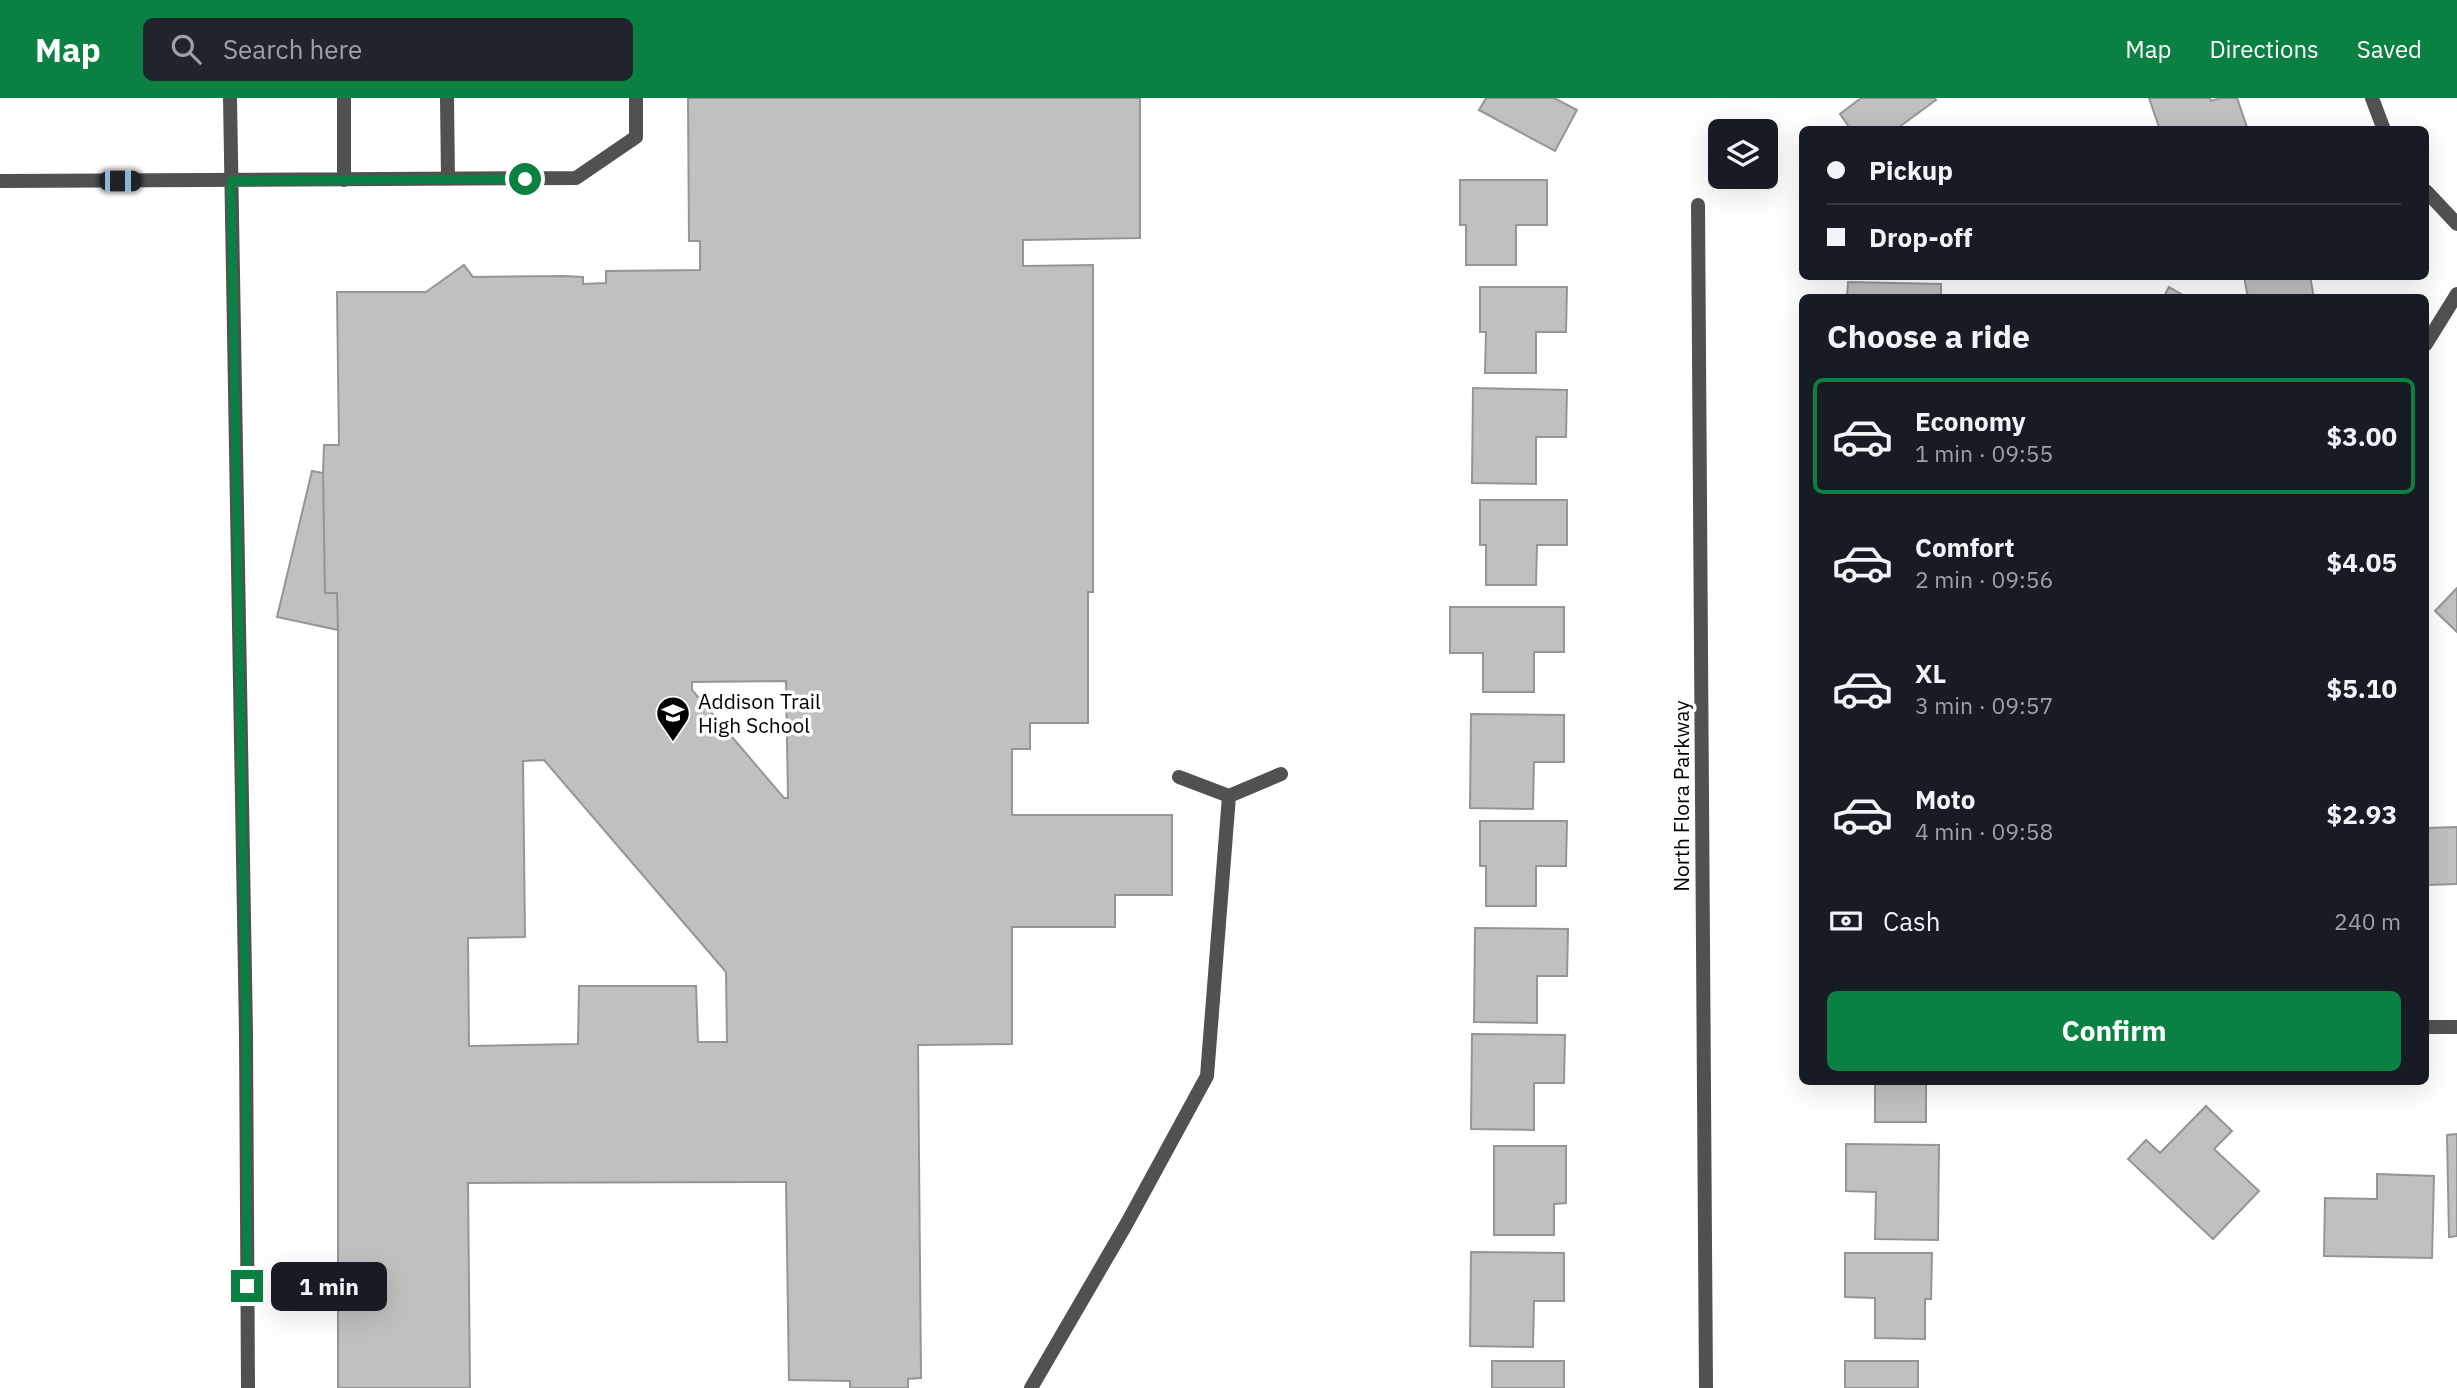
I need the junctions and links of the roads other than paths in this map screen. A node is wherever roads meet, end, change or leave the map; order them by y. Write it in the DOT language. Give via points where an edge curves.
graph roads {
  1 [pos="230,98"];
  2 [pos="344,98"];
  3 [pos="447,98"];
  4 [pos="636,98"];
  5 [pos="2372,98"];
  6 [pos="2382,126"];
  7 [pos="448,179"];
  8 [pos="344,180"];
  9 [pos="0,181"];
  10 [pos="231,181"];
  11 [pos="2429,194"];
  12 [pos="1698,205"];
  13 [pos="2457,224"];
  14 [pos="2457,294"];
  15 [pos="2429,339"];
  16 [pos="1281,774"];
  17 [pos="1179,778"];
  18 [pos="1229,796"];
  19 [pos="2429,1027"];
  20 [pos="2457,1027"];
  21 [pos="248,1388"];
  22 [pos="1031,1388"];
  23 [pos="1706,1388"];
  1 -- 10 [label="street"];
  2 -- 8 [label="street"];
  3 -- 7 [label="street"];
  4 -- 7 [label="street" via="636,137 576,178"];
  5 -- 6 [label="street"];
  7 -- 8 [label="street"];
  8 -- 10 [label="street"];
  9 -- 10 [label="street"];
  10 -- 21 [label="street"];
  11 -- 13 [label="street"];
  12 -- 23 [label="street, North Flora Parkway"];
  14 -- 15 [label="street"];
  16 -- 18 [label="street"];
  17 -- 18 [label="street"];
  18 -- 22 [label="street" via="1207,1076"];
  19 -- 20 [label="street"];
}
